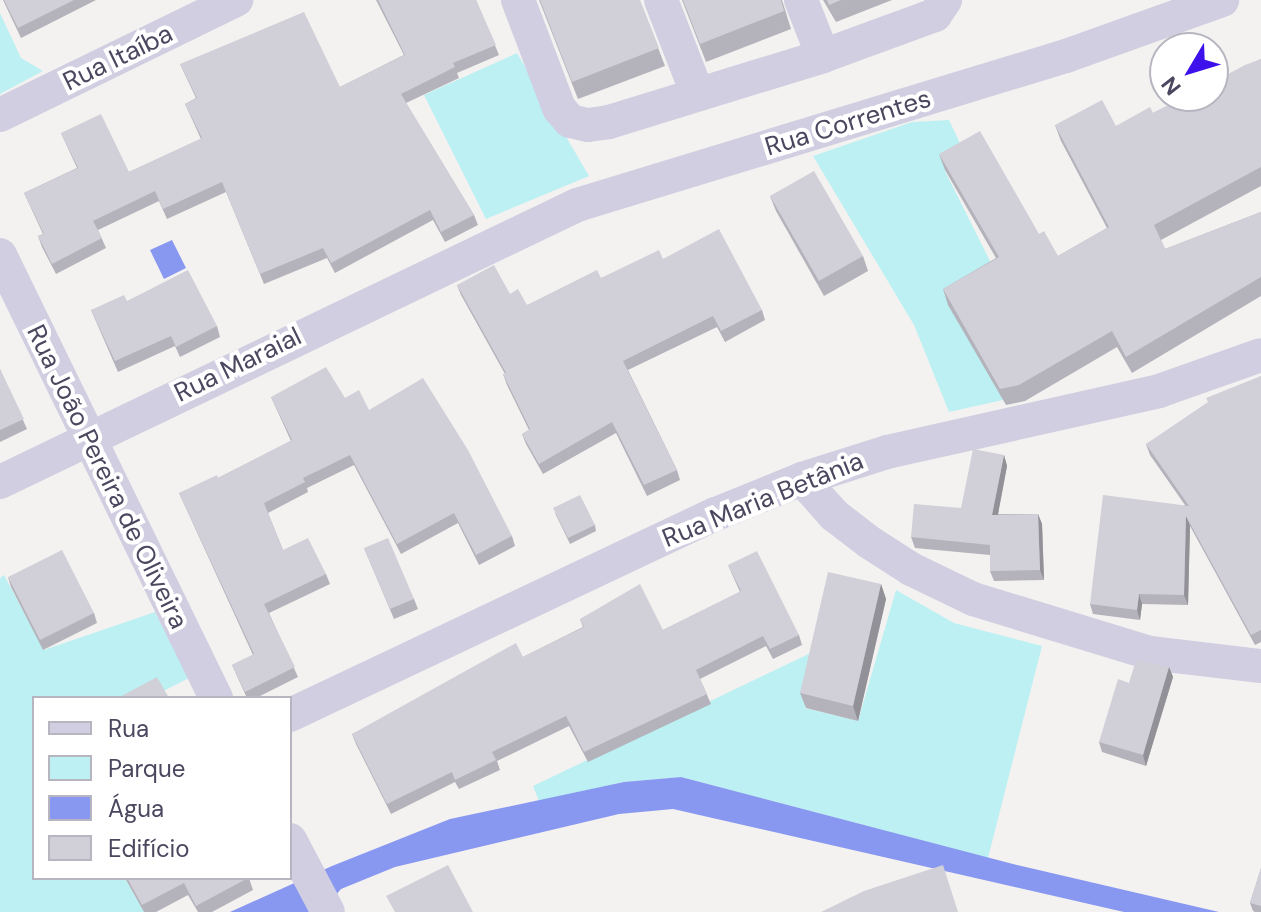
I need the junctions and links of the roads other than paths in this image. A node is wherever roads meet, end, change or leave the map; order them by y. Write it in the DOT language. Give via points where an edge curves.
graph roads {
  1 [pos="236,0"];
  2 [pos="518,0"];
  3 [pos="661,0"];
  4 [pos="801,0"];
  5 [pos="945,0"];
  6 [pos="1222,0"];
  7 [pos="823,56"];
  8 [pos="697,93"];
  9 [pos="0,115"];
  10 [pos="477,250"];
  11 [pos="0,255"];
  12 [pos="1261,355"];
  13 [pos="86,438"];
  14 [pos="802,479"];
  15 [pos="0,482"];
  16 [pos="1261,666"];
  17 [pos="215,696"];
  18 [pos="292,714"];
  19 [pos="297,853"];
  20 [pos="327,910"];
  1 -- 9 [label="street, Rua Itaíba"];
  2 -- 8 [label="street" via="559,108 570,121 609,122"];
  3 -- 8 [label="street"];
  4 -- 7 [label="street"];
  5 -- 7 [label="street" via="935,15"];
  6 -- 10 [label="street, Rua Correntes" via="1066,56 577,205"];
  7 -- 8 [label="street"];
  10 -- 13 [label="street, Rua Maraial"];
  11 -- 13 [label="street, Rua João Pereira de Oliveira"];
  12 -- 14 [label="street, Rua Maria Betânia" via="1159,391 887,452"];
  13 -- 15 [label="street, Rua Maraial"];
  13 -- 17 [label="street, Rua João Pereira de Oliveira"];
  14 -- 16 [label="street" via="834,515 869,542 973,599 1150,653"];
  14 -- 18 [label="street, Rua Maria Betânia" via="716,514"];
  19 -- 20 [label="street"];
}
